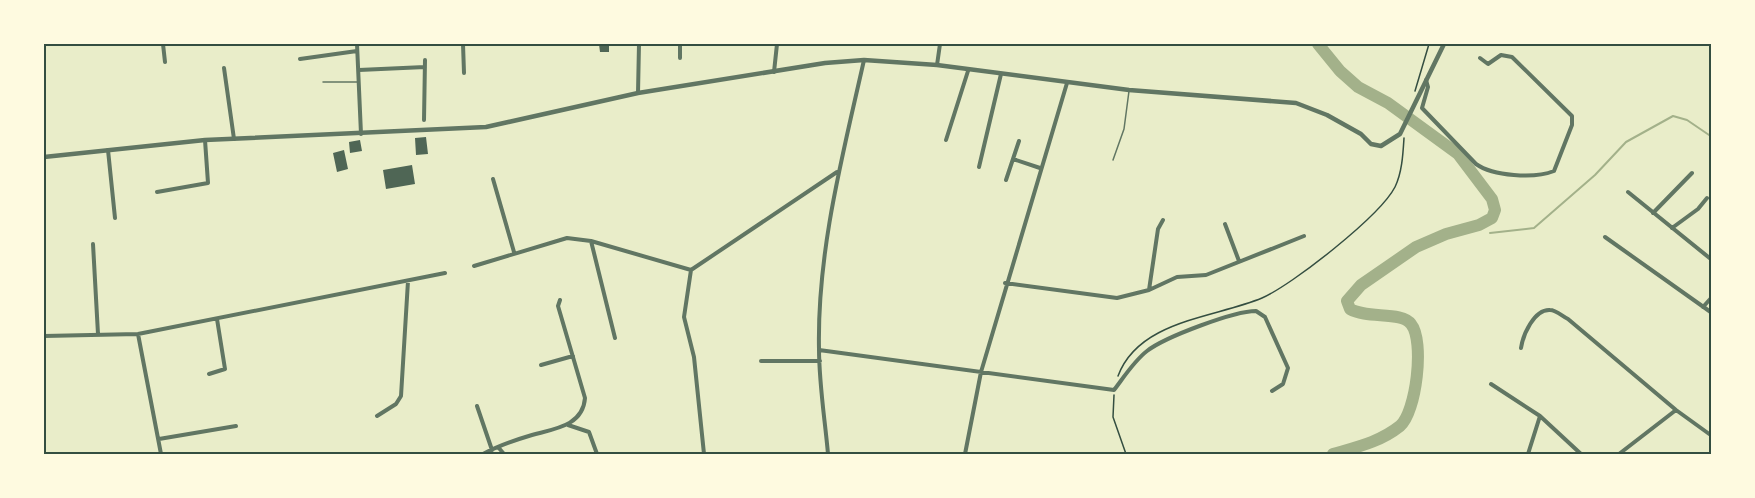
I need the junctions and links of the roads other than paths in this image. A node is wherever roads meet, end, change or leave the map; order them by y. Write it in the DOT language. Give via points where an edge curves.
graph roads {
  1 [pos="163,44"];
  2 [pos="357,44"];
  3 [pos="462,44"];
  4 [pos="639,44"];
  5 [pos="680,44"];
  6 [pos="777,44"];
  7 [pos="940,44"];
  8 [pos="1444,44"];
  9 [pos="357,51"];
  10 [pos="680,58"];
  11 [pos="1480,58"];
  12 [pos="300,59"];
  13 [pos="425,60"];
  14 [pos="864,60"];
  15 [pos="165,62"];
  16 [pos="937,65"];
  17 [pos="425,67"];
  18 [pos="224,68"];
  19 [pos="359,70"];
  20 [pos="968,71"];
  21 [pos="774,72"];
  22 [pos="464,73"];
  23 [pos="1001,75"];
  24 [pos="1426,80"];
  25 [pos="322,82"];
  26 [pos="360,82"];
  27 [pos="1067,83"];
  28 [pos="1129,90"];
  29 [pos="638,93"];
  30 [pos="424,120"];
  31 [pos="361,134"];
  32 [pos="234,139"];
  33 [pos="205,140"];
  34 [pos="946,140"];
  35 [pos="1019,141"];
  36 [pos="108,150"];
  37 [pos="44,157"];
  38 [pos="1013,159"];
  39 [pos="1113,160"];
  40 [pos="979,167"];
  41 [pos="1040,168"];
  42 [pos="838,172"];
  43 [pos="1692,173"];
  44 [pos="493,179"];
  45 [pos="1006,180"];
  46 [pos="157,192"];
  47 [pos="1628,192"];
  48 [pos="1707,198"];
  49 [pos="1653,213"];
  50 [pos="115,218"];
  51 [pos="1163,220"];
  52 [pos="1225,224"];
  53 [pos="1672,228"];
  54 [pos="1304,236"];
  55 [pos="1605,237"];
  56 [pos="591,241"];
  57 [pos="93,244"];
  58 [pos="514,252"];
  59 [pos="1712,260"];
  60 [pos="1239,261"];
  61 [pos="474,266"];
  62 [pos="691,270"];
  63 [pos="445,273"];
  64 [pos="408,281"];
  65 [pos="1005,283"];
  66 [pos="1149,290"];
  67 [pos="1712,297"];
  68 [pos="560,300"];
  69 [pos="1703,307"];
  70 [pos="1712,313"];
  71 [pos="217,319"];
  72 [pos="98,334"];
  73 [pos="138,334"];
  74 [pos="44,336"];
  75 [pos="615,338"];
  76 [pos="1521,348"];
  77 [pos="819,350"];
  78 [pos="573,356"];
  79 [pos="761,361"];
  80 [pos="820,361"];
  81 [pos="541,365"];
  82 [pos="981,372"];
  83 [pos="209,374"];
  84 [pos="1491,384"];
  85 [pos="1272,391"];
  86 [pos="477,406"];
  87 [pos="1676,410"];
  88 [pos="377,416"];
  89 [pos="1540,416"];
  90 [pos="568,425"];
  91 [pos="236,426"];
  92 [pos="1712,436"];
  93 [pos="159,439"];
  94 [pos="498,447"];
  95 [pos="492,450"];
  96 [pos="161,454"];
  97 [pos="483,454"];
  98 [pos="504,454"];
  99 [pos="597,454"];
  100 [pos="704,454"];
  101 [pos="828,454"];
  102 [pos="965,454"];
  103 [pos="1528,454"];
  104 [pos="1581,454"];
  105 [pos="1619,454"];
  1 -- 15 [label="street"];
  2 -- 9 [label="street"];
  3 -- 22 [label="street"];
  4 -- 29 [label="street"];
  5 -- 10 [label="street"];
  6 -- 21 [label="street"];
  7 -- 16 [label="street"];
  8 -- 24 [label="street"];
  9 -- 12 [label="street"];
  9 -- 19 [label="street"];
  11 -- 24 [label="street" via="1488,64 1501,55 1512,57 1572,116 1554,171 1521,176 1487,172 1422,108"];
  13 -- 17 [label="street"];
  14 -- 16 [label="street"];
  14 -- 21 [label="street"];
  14 -- 42 [label="street"];
  16 -- 20 [label="street"];
  17 -- 19 [label="street"];
  17 -- 30 [label="street"];
  18 -- 32 [label="street"];
  19 -- 26 [label="street"];
  20 -- 23 [label="street"];
  20 -- 34 [label="street"];
  21 -- 29 [label="street"];
  23 -- 27 [label="street"];
  23 -- 40 [label="street"];
  24 -- 28 [label="street" via="1402,129 1392,141 1375,146 1327,115 1296,104"];
  25 -- 26 [label="lane"];
  26 -- 31 [label="street"];
  27 -- 28 [label="street"];
  27 -- 41 [label="street"];
  28 -- 39 [label="lane" via="1124,129"];
  29 -- 31 [label="street" via="486,127"];
  31 -- 32 [label="street"];
  32 -- 33 [label="street"];
  33 -- 36 [label="street"];
  33 -- 46 [label="street" via="208,183"];
  35 -- 38 [label="street"];
  36 -- 37 [label="street"];
  36 -- 50 [label="street"];
  38 -- 41 [label="street"];
  38 -- 45 [label="street"];
  41 -- 65 [label="street"];
  42 -- 62 [label="street"];
  42 -- 77 [label="street" via="822,290"];
  43 -- 49 [label="street"];
  44 -- 58 [label="street"];
  47 -- 49 [label="street"];
  48 -- 53 [label="street"];
  49 -- 53 [label="street"];
  51 -- 66 [label="street" via="1158,229"];
  52 -- 60 [label="street"];
  53 -- 59 [label="street"];
  54 -- 60 [label="street"];
  55 -- 69 [label="street"];
  56 -- 58 [label="street" via="567,238"];
  56 -- 62 [label="street"];
  56 -- 75 [label="street"];
  57 -- 72 [label="street"];
  58 -- 61 [label="street"];
  60 -- 66 [label="street" via="1206,275 1177,277"];
  62 -- 100 [label="street" via="684,317 694,357"];
  63 -- 64 [label="street"];
  64 -- 71 [label="street"];
  64 -- 88 [label="street" via="401,396"];
  65 -- 66 [label="street" via="1117,298"];
  65 -- 82 [label="street"];
  67 -- 69 [label="street"];
  68 -- 78 [label="street" via="558,306"];
  69 -- 70 [label="street"];
  71 -- 73 [label="street"];
  71 -- 83 [label="street" via="225,369"];
  72 -- 73 [label="street"];
  72 -- 74 [label="street"];
  73 -- 93 [label="street"];
  76 -- 87 [label="street" via="1534,319 1552,310 1568,319"];
  77 -- 80 [label="street"];
  77 -- 82 [label="street"];
  78 -- 81 [label="street"];
  78 -- 90 [label="street" via="585,398 584,407"];
  79 -- 80 [label="street"];
  80 -- 101 [label="street"];
  82 -- 85 [label="street" via="1114,390 1141,356 1158,344 1225,318 1256,311 1265,317 1288,368 1283,384"];
  82 -- 102 [label="street"];
  84 -- 89 [label="street"];
  86 -- 95 [label="street"];
  87 -- 92 [label="street"];
  87 -- 105 [label="street"];
  89 -- 103 [label="street"];
  89 -- 104 [label="street"];
  90 -- 94 [label="street"];
  90 -- 99 [label="street" via="589,432"];
  91 -- 93 [label="street"];
  93 -- 96 [label="street"];
  94 -- 95 [label="street"];
  94 -- 98 [label="street"];
  95 -- 97 [label="street"];
}
